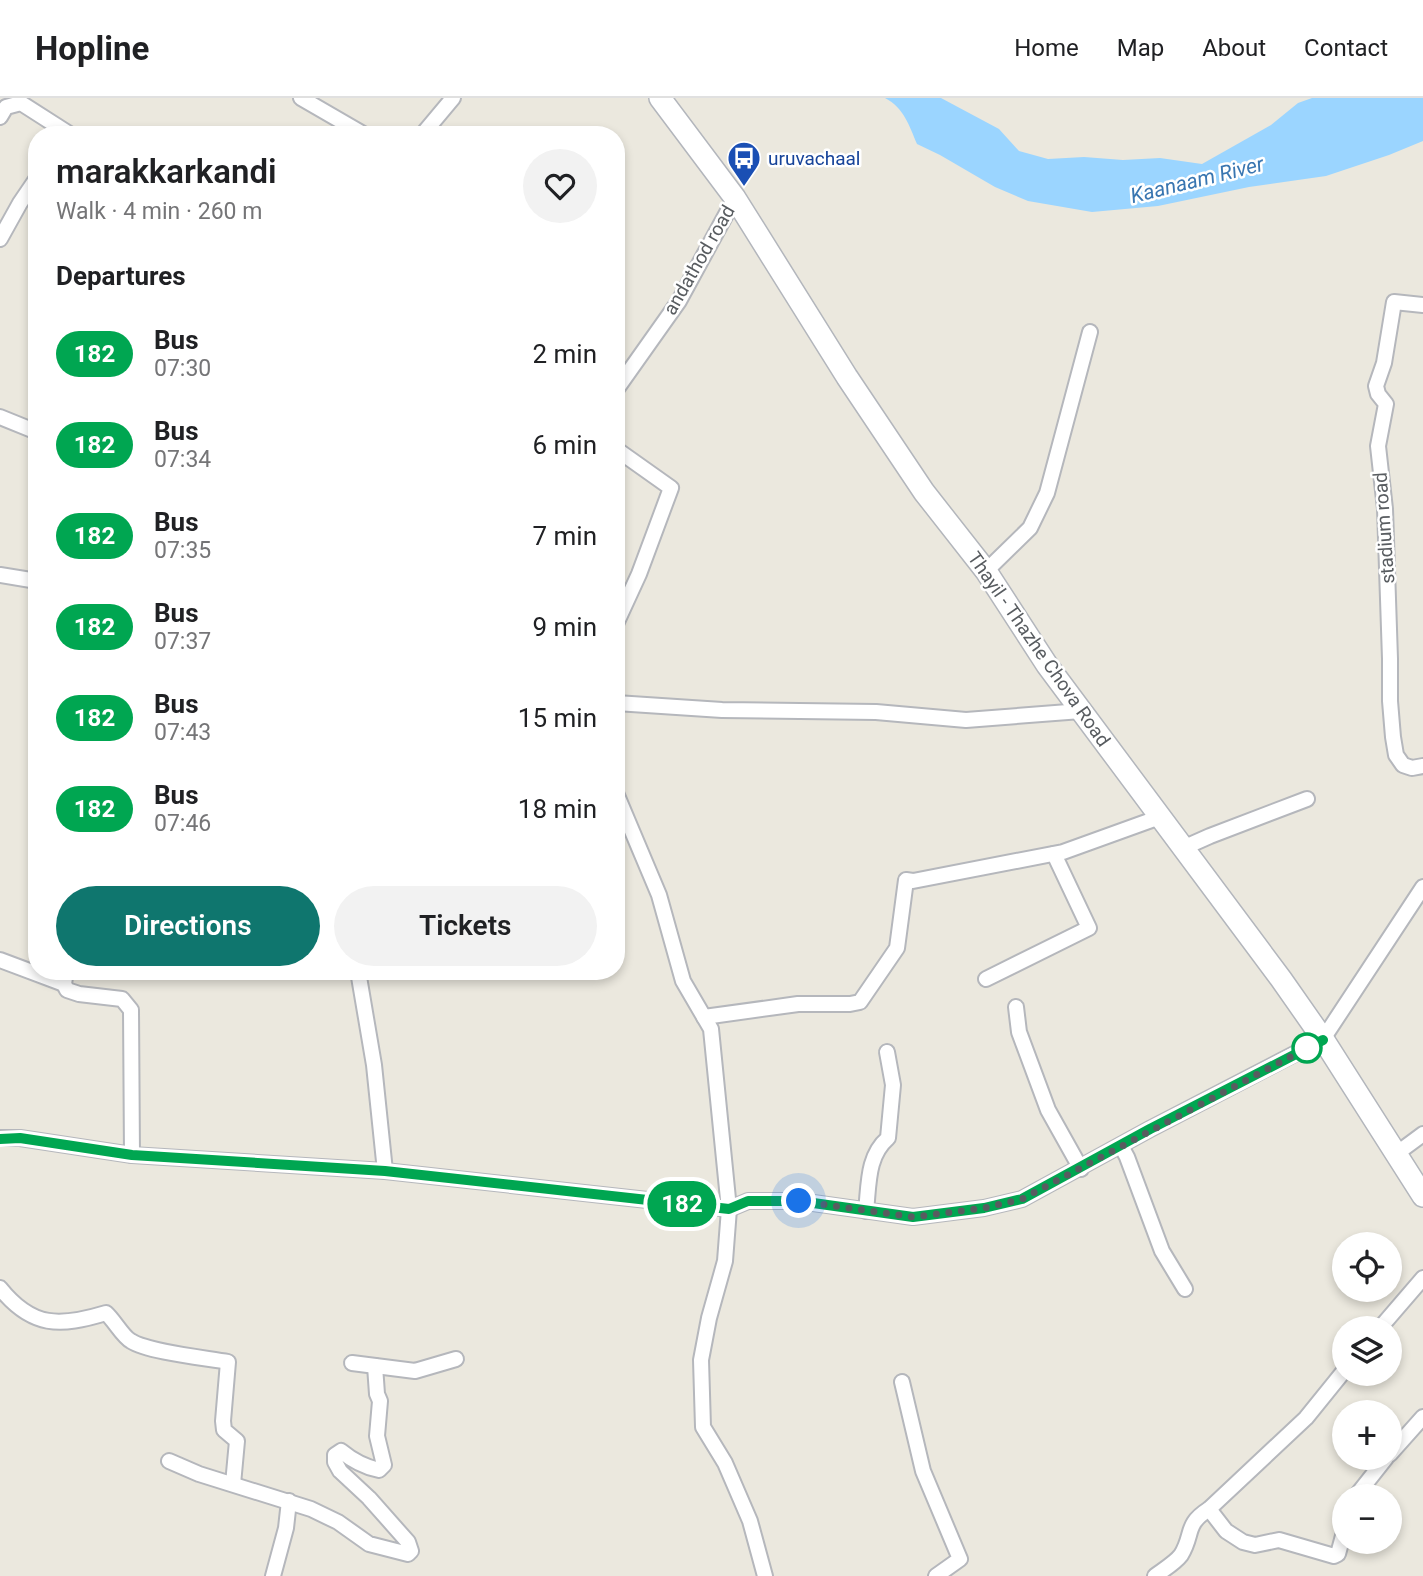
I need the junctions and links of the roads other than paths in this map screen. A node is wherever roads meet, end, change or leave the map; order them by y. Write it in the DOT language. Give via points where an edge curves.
graph roads {
  1 [pos="301,98"];
  2 [pos="453,98"];
  3 [pos="660,98"];
  4 [pos="0,117"];
  5 [pos="57,126"];
  6 [pos="349,126"];
  7 [pos="430,126"];
  8 [pos="28,191"];
  9 [pos="735,198"];
  10 [pos="0,239"];
  11 [pos="1423,305"];
  12 [pos="1090,332"];
  13 [pos="625,377"];
  14 [pos="0,417"];
  15 [pos="28,428"];
  16 [pos="625,455"];
  17 [pos="986,571"];
  18 [pos="0,575"];
  19 [pos="28,580"];
  20 [pos="625,604"];
  21 [pos="625,704"];
  22 [pos="1081,711"];
  23 [pos="1423,766"];
  24 [pos="1307,799"];
  25 [pos="625,814"];
  26 [pos="1160,817"];
  27 [pos="1183,848"];
  28 [pos="1054,854"];
  29 [pos="1423,887"];
  30 [pos="0,960"];
  31 [pos="28,968"];
  32 [pos="986,979"];
  33 [pos="65,980"];
  34 [pos="360,980"];
  35 [pos="1016,1007"];
  36 [pos="704,1017"];
  37 [pos="1323,1040"];
  38 [pos="887,1052"];
  39 [pos="1423,1134"];
  40 [pos="0,1139"];
  41 [pos="1121,1146"];
  42 [pos="1396,1154"];
  43 [pos="132,1155"];
  44 [pos="1081,1169"];
  45 [pos="385,1171"];
  46 [pos="1423,1196"];
  47 [pos="729,1209"];
  48 [pos="866,1211"];
  49 [pos="1423,1278"];
  50 [pos="0,1288"];
  51 [pos="1185,1289"];
  52 [pos="1390,1316"];
  53 [pos="456,1359"];
  54 [pos="352,1363"];
  55 [pos="375,1366"];
  56 [pos="902,1382"];
  57 [pos="1332,1386"];
  58 [pos="1423,1417"];
  59 [pos="1402,1441"];
  60 [pos="169,1461"];
  61 [pos="1377,1470"];
  62 [pos="233,1484"];
  63 [pos="1365,1484"];
  64 [pos="289,1502"];
  65 [pos="1209,1509"];
  66 [pos="1338,1554"];
  67 [pos="273,1576"];
  68 [pos="765,1576"];
  69 [pos="936,1576"];
  70 [pos="1155,1576"];
  1 -- 6 [label="street"];
  2 -- 7 [label="street"];
  3 -- 9 [label="street, Thayil - Thazhe Chova Road"];
  4 -- 5 [label="street" via="6,107 21,103"];
  8 -- 10 [label="street"];
  9 -- 13 [label="street, andathod road" via="679,301"];
  9 -- 17 [label="street, Thayil - Thazhe Chova Road" via="924,492"];
  11 -- 23 [label="street, stadium road" via="1394,302 1377,386 1386,404 1378,446 1385,509 1392,737 1403,765"];
  12 -- 17 [label="street" via="1047,494 1030,528"];
  14 -- 15 [label="street"];
  16 -- 20 [label="street" via="671,488"];
  17 -- 22 [label="street, Thayil - Thazhe Chova Road"];
  18 -- 19 [label="street"];
  21 -- 22 [label="street" via="876,712 966,720"];
  22 -- 26 [label="street, Thayil - Thazhe Chova Road"];
  24 -- 27 [label="street"];
  25 -- 36 [label="street" via="659,895 683,981"];
  26 -- 27 [label="street, Thayil - Thazhe Chova Road"];
  26 -- 28 [label="street"];
  27 -- 37 [label="street, Thayil - Thazhe Chova Road"];
  28 -- 32 [label="street" via="1088,928"];
  28 -- 36 [label="street" via="906,880 897,948 860,1002 798,1004"];
  29 -- 37 [label="street"];
  30 -- 31 [label="street"];
  33 -- 43 [label="street" via="67,990 122,999 131,1010"];
  34 -- 45 [label="street"];
  35 -- 44 [label="street" via="1018,1032 1048,1110"];
  36 -- 47 [label="street" via="711,1029"];
  37 -- 41 [label="street"];
  37 -- 42 [label="street, Thayil - Thazhe Chova Road"];
  38 -- 48 [label="street" via="892,1085 888,1138 873,1159"];
  39 -- 42 [label="street"];
  40 -- 43 [label="street"];
  41 -- 44 [label="street"];
  41 -- 51 [label="street" via="1162,1251"];
  42 -- 46 [label="street, Thayil - Thazhe Chova Road"];
  43 -- 45 [label="street"];
  44 -- 48 [label="street" via="1022,1199 984,1208 913,1217"];
  45 -- 47 [label="street"];
  47 -- 48 [label="street" via="748,1201 799,1201"];
  47 -- 68 [label="street" via="725,1261 701,1360 703,1427 725,1463 750,1521"];
  49 -- 52 [label="street"];
  50 -- 62 [label="street" via="34,1318 62,1323 106,1313 136,1343 228,1363 223,1421 224,1430 237,1441"];
  53 -- 55 [label="street" via="415,1371"];
  54 -- 55 [label="street"];
  55 -- 64 [label="street" via="380,1401 377,1436 384,1465 379,1470 371,1468 341,1451 335,1462 408,1542 411,1551 401,1554 369,1544 338,1522"];
  56 -- 69 [label="street" via="923,1471 960,1559"];
  57 -- 65 [label="street" via="1306,1418"];
  58 -- 59 [label="street"];
  60 -- 62 [label="street"];
  61 -- 63 [label="street"];
  62 -- 64 [label="street"];
  64 -- 67 [label="street"];
  65 -- 66 [label="street" via="1233,1538 1255,1545 1279,1540"];
  65 -- 70 [label="street" via="1191,1525 1180,1557"];
}
